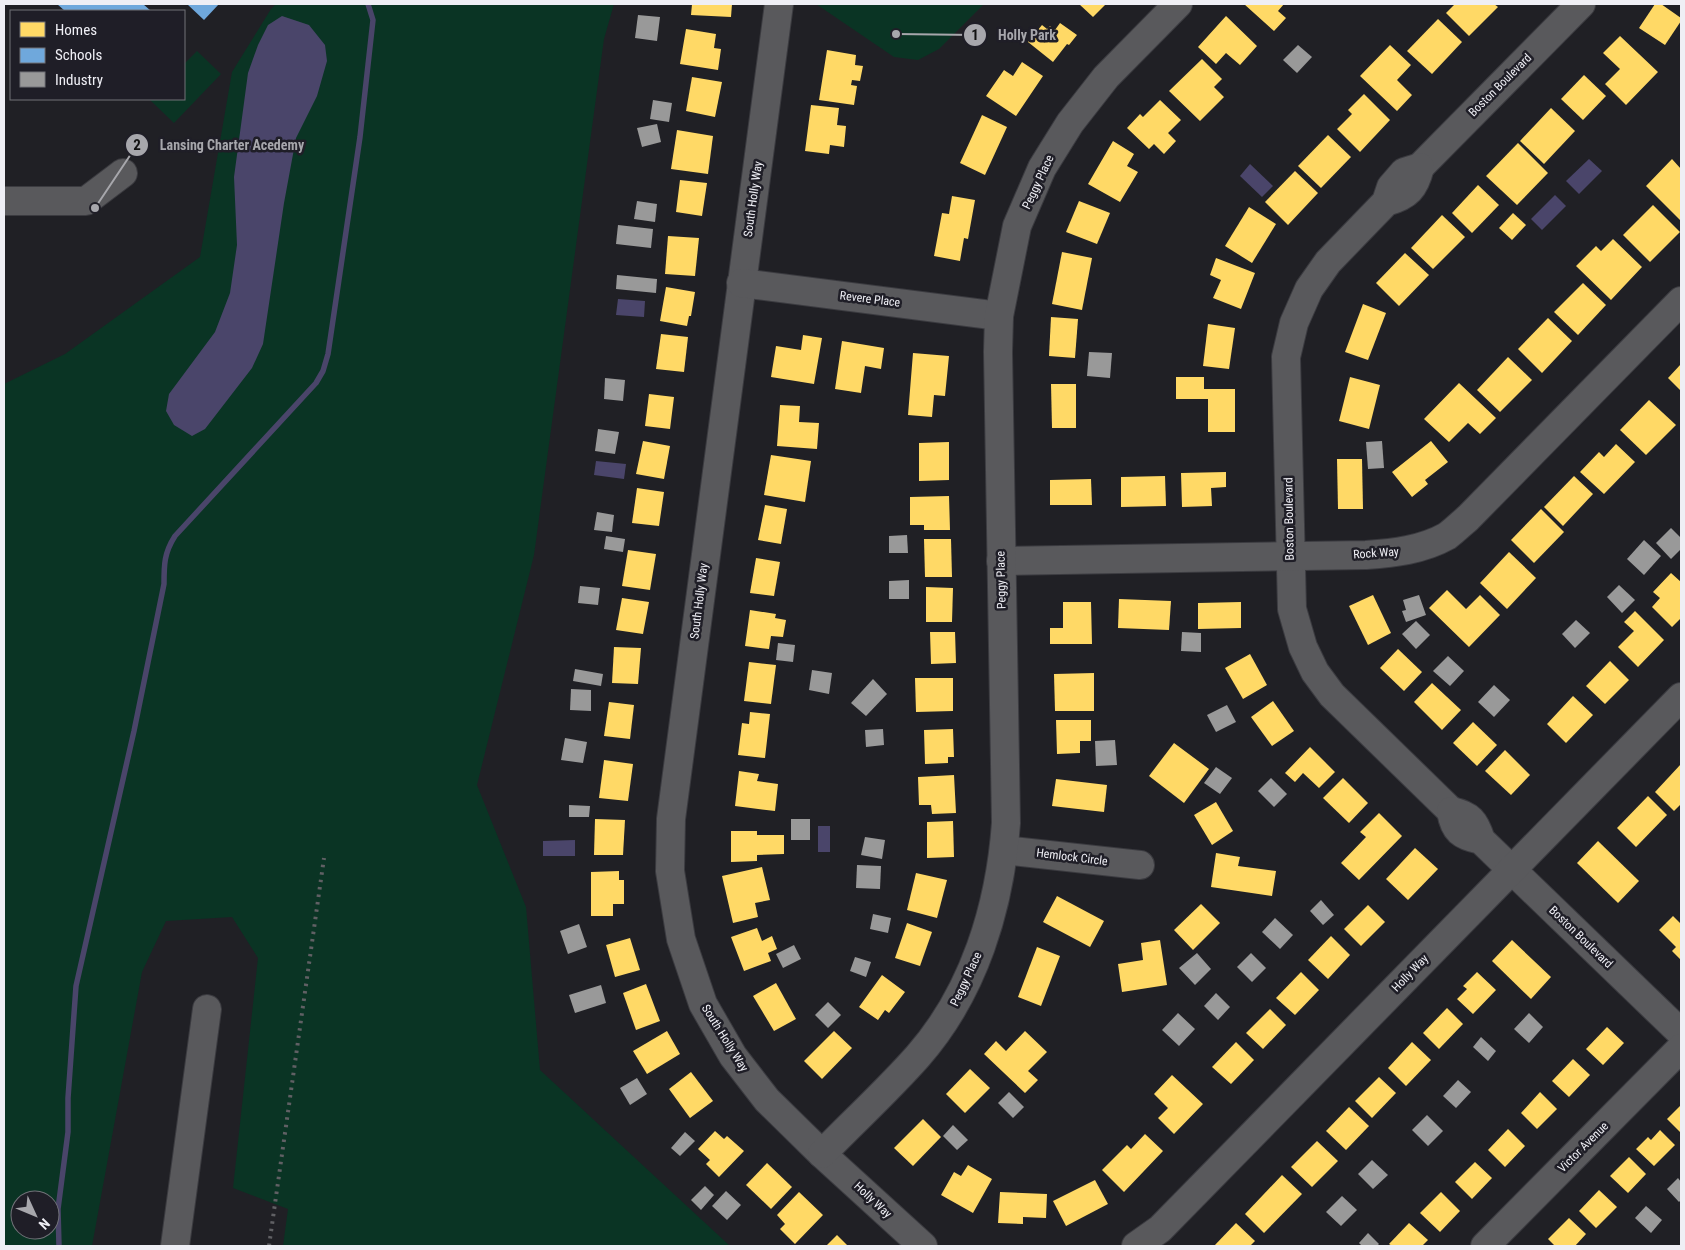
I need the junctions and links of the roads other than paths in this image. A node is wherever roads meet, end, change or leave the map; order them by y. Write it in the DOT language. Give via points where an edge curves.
graph roads {
  1 [pos="779,4"];
  2 [pos="1178,4"];
  3 [pos="1581,4"];
  4 [pos="123,173"];
  5 [pos="4,201"];
  6 [pos="741,283"];
  7 [pos="1681,300"];
  8 [pos="999,316"];
  9 [pos="1290,556"];
  10 [pos="1001,561"];
  11 [pos="1681,697"];
  12 [pos="1004,850"];
  13 [pos="1140,865"];
  14 [pos="1512,870"];
  15 [pos="207,1009"];
  16 [pos="1681,1033"];
  17 [pos="1681,1048"];
  18 [pos="822,1154"];
  19 [pos="176,1246"];
  20 [pos="923,1246"];
  21 [pos="1136,1246"];
  22 [pos="1485,1246"];
  1 -- 6 [label="street, South Holly Way"];
  2 -- 8 [label="street, Peggy Place" via="1106,77 1070,123 1042,168 1017,226"];
  3 -- 9 [label="street, Boston Boulevard" via="1420,167 1416,182 1402,198 1386,202 1328,262 1309,289 1294,323 1286,357"];
  4 -- 5 [label="street" via="86,201"];
  6 -- 8 [label="street, Revere Place"];
  6 -- 18 [label="street, South Holly Way" via="671,819 670,871 680,939 703,1004 733,1056 767,1100"];
  7 -- 9 [label="street, Rock Way" via="1447,536 1397,553"];
  8 -- 10 [label="street, Peggy Place"];
  9 -- 10 [label="street, Rock Way"];
  9 -- 14 [label="street, Boston Boulevard" via="1292,609 1303,647 1315,672 1348,712 1451,811 1464,813 1476,826 1481,840"];
  10 -- 12 [label="street, Peggy Place"];
  11 -- 14 [label="street, Holly Way"];
  12 -- 13 [label="street, Hemlock Circle"];
  12 -- 18 [label="street, Peggy Place" via="986,932 970,976 947,1016 918,1056"];
  14 -- 16 [label="street, Boston Boulevard"];
  14 -- 21 [label="street, Holly Way" via="1160,1229"];
  15 -- 19 [label="street"];
  17 -- 22 [label="street, Victor Avenue"];
  18 -- 20 [label="street, Holly Way"];
}
